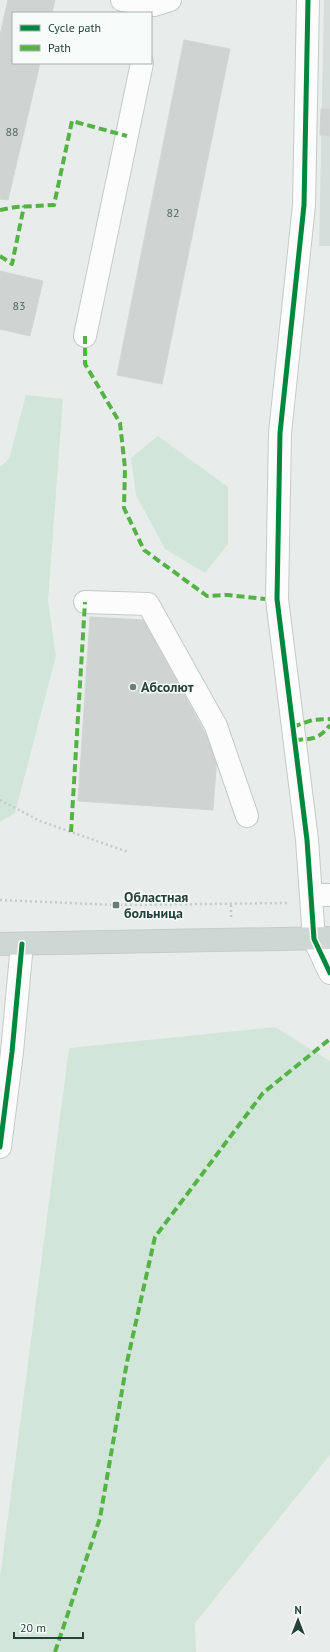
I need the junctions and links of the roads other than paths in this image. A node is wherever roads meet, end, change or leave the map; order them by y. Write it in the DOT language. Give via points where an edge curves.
graph roads {
  1 [pos="122,0"];
  2 [pos="308,0"];
  3 [pos="158,8"];
  4 [pos="142,64"];
  5 [pos="85,336"];
  6 [pos="84,602"];
  7 [pos="247,816"];
  8 [pos="320,895"];
  9 [pos="322,938"];
  10 [pos="0,944"];
  11 [pos="22,944"];
  12 [pos="330,973"];
  13 [pos="0,1147"];
  1 -- 3 [label="street"];
  2 -- 8 [label="street" via="304,205 280,433 277,599 307,840"];
  4 -- 5 [label="street"];
  6 -- 7 [label="street" via="148,604 216,726"];
  8 -- 9 [label="street"];
  9 -- 11 [label="main road"];
  9 -- 12 [label="street"];
  10 -- 11 [label="main road"];
  11 -- 13 [label="street"];
}
